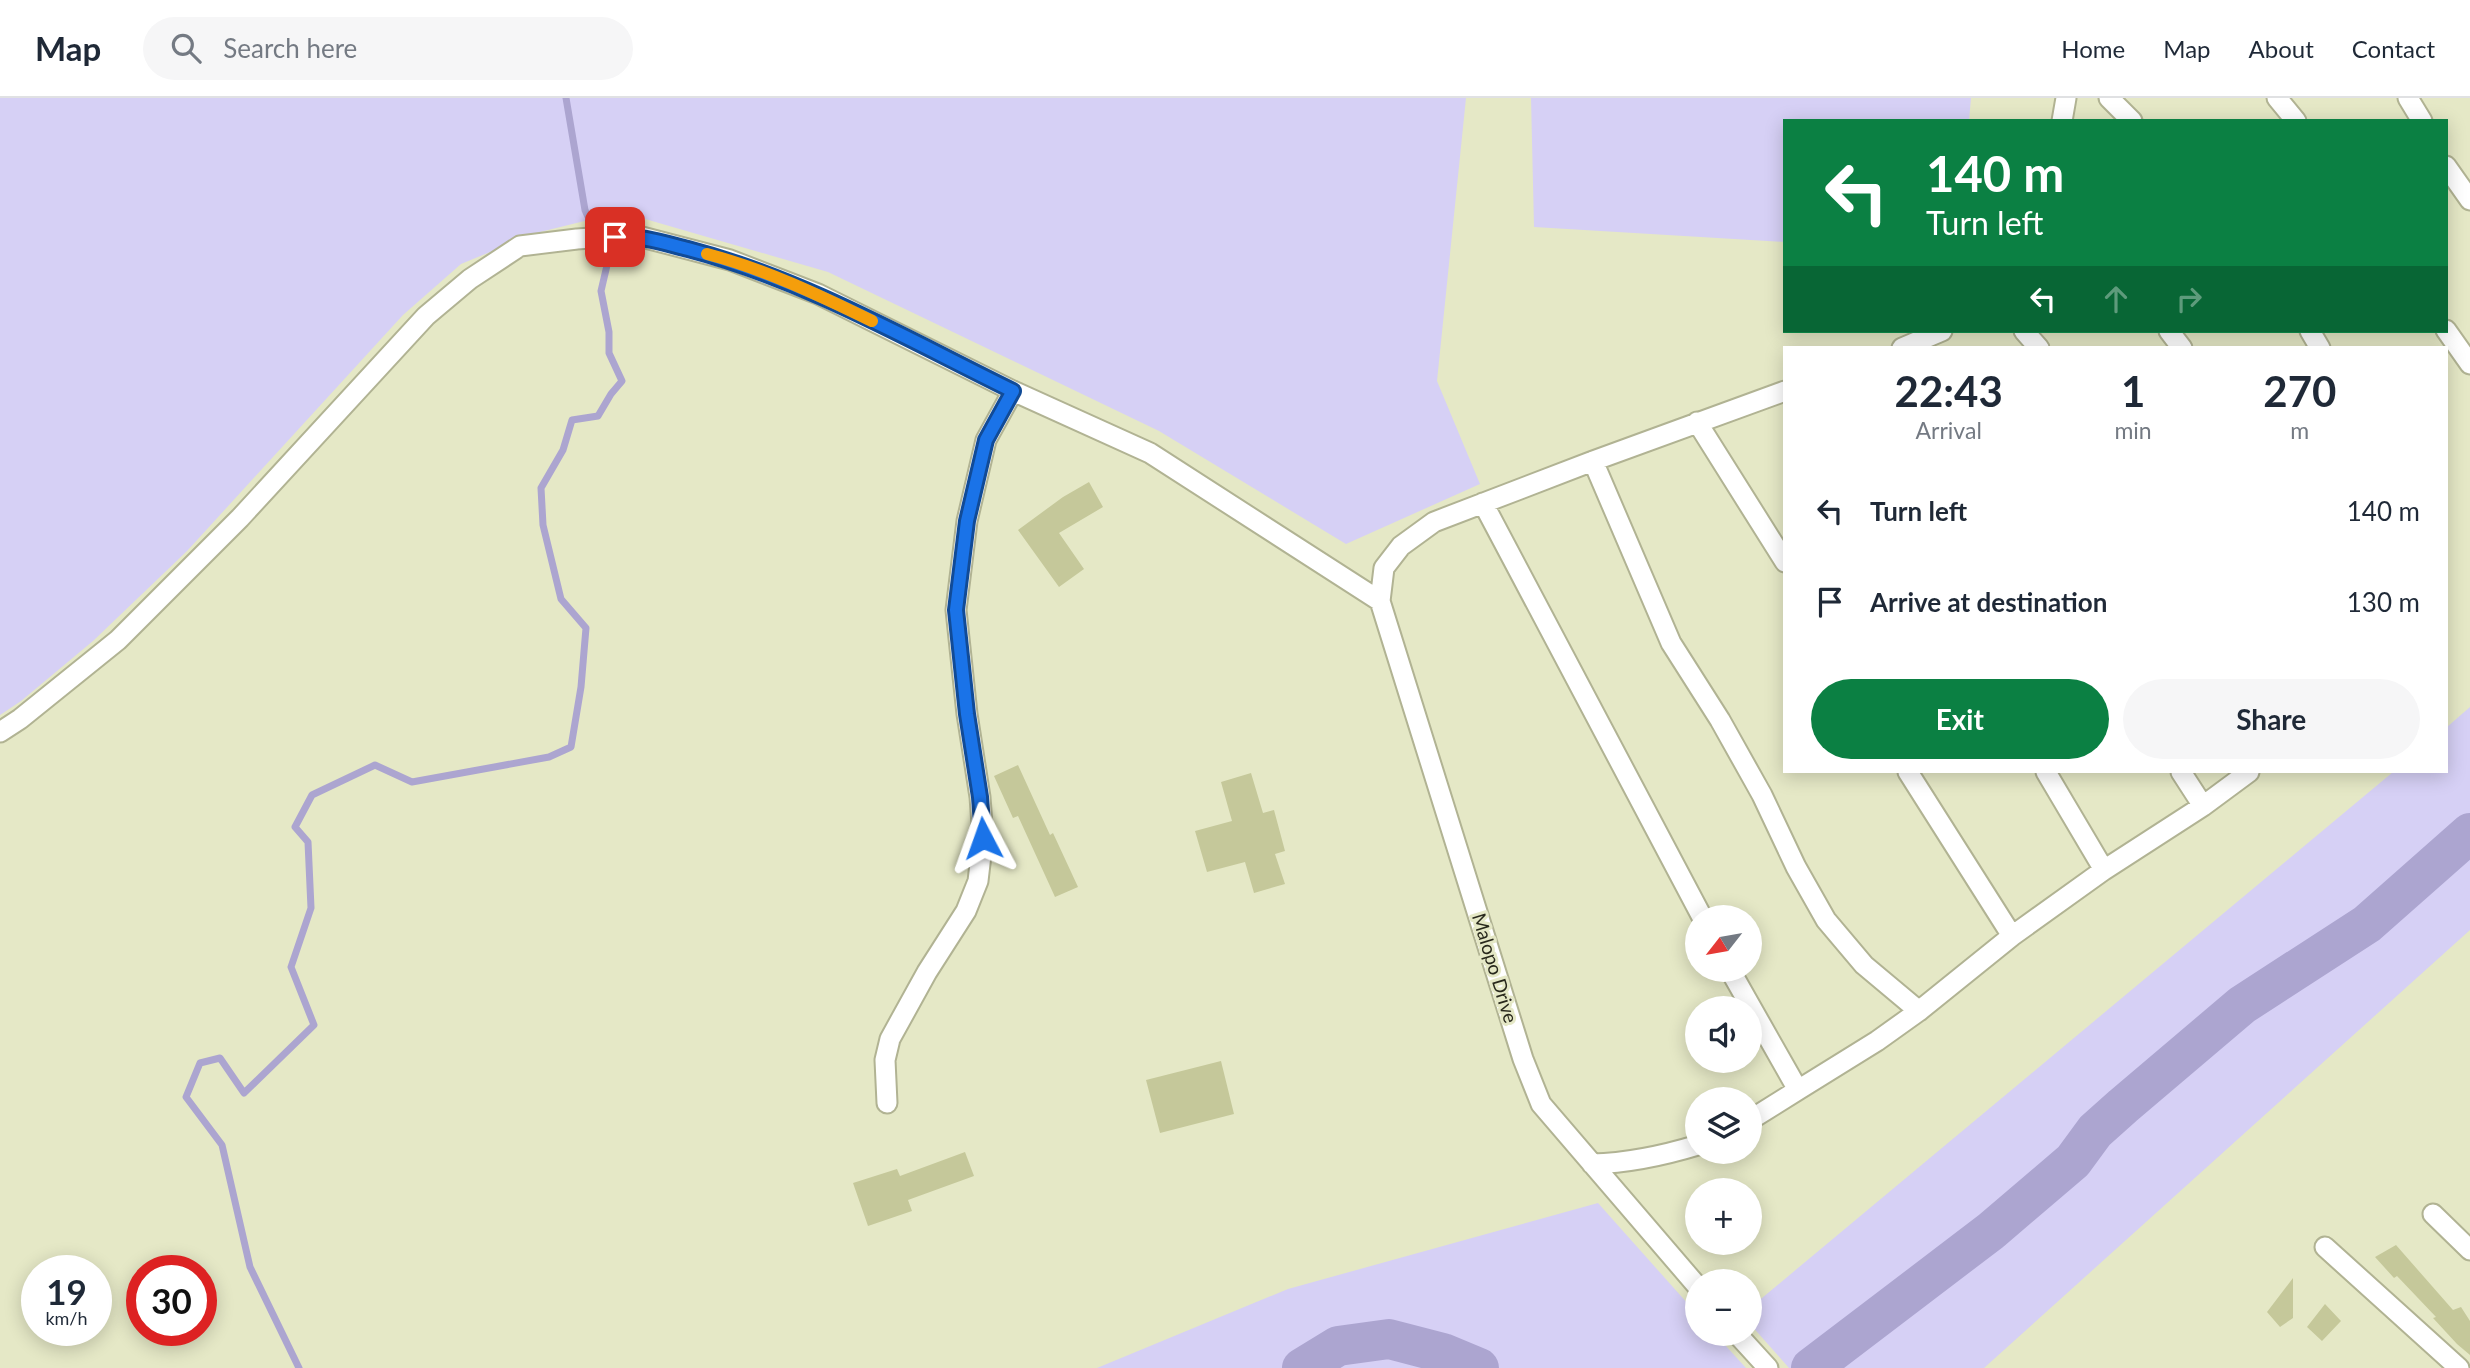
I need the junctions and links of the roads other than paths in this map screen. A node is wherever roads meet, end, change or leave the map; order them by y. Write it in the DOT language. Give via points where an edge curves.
graph roads {
  1 [pos="2066,98"];
  2 [pos="2109,98"];
  3 [pos="2277,98"];
  4 [pos="2408,98"];
  5 [pos="2063,119"];
  6 [pos="2130,119"];
  7 [pos="2294,119"];
  8 [pos="2421,119"];
  9 [pos="2448,169"];
  10 [pos="2470,200"];
  11 [pos="1938,333"];
  12 [pos="2448,333"];
  13 [pos="1915,346"];
  14 [pos="2470,364"];
  15 [pos="1013,391"];
  16 [pos="1783,392"];
  17 [pos="1697,422"];
  18 [pos="1593,460"];
  19 [pos="1483,503"];
  20 [pos="1783,559"];
  21 [pos="1380,601"];
  22 [pos="0,732"];
  23 [pos="1909,773"];
  24 [pos="2047,773"];
  25 [pos="2182,773"];
  26 [pos="2248,773"];
  27 [pos="2203,806"];
  28 [pos="2104,870"];
  29 [pos="1696,905"];
  30 [pos="2012,936"];
  31 [pos="1737,982"];
  32 [pos="1919,1011"];
  33 [pos="1798,1090"];
  34 [pos="887,1103"];
  35 [pos="1762,1112"];
  36 [pos="1685,1149"];
  37 [pos="1592,1164"];
  38 [pos="2433,1214"];
  39 [pos="2325,1247"];
  40 [pos="2470,1250"];
  41 [pos="1685,1272"];
  42 [pos="1748,1346"];
  43 [pos="1768,1368"];
  44 [pos="2459,1368"];
  1 -- 5 [label="street"];
  2 -- 6 [label="street"];
  3 -- 7 [label="street"];
  4 -- 8 [label="street"];
  9 -- 10 [label="street"];
  11 -- 13 [label="street"];
  12 -- 14 [label="street"];
  15 -- 21 [label="street" via="1150,453"];
  15 -- 22 [label="street" via="818,294 730,260 634,235 520,246 426,316 240,518 118,640"];
  15 -- 34 [label="street" via="986,440 967,521 956,610 980,797 983,838 978,881 966,911 890,1039 884,1060"];
  16 -- 17 [label="street"];
  17 -- 18 [label="street"];
  17 -- 20 [label="street"];
  18 -- 19 [label="street"];
  18 -- 32 [label="street" via="1671,643 1720,720 1826,920 1864,965"];
  19 -- 21 [label="street" via="1434,522 1401,546 1384,568"];
  19 -- 29 [label="street"];
  21 -- 37 [label="street, Malopo Drive" via="1523,1059 1541,1104"];
  23 -- 30 [label="street"];
  24 -- 28 [label="street"];
  25 -- 27 [label="street"];
  26 -- 27 [label="street"];
  27 -- 28 [label="street"];
  28 -- 30 [label="street"];
  30 -- 32 [label="street"];
  31 -- 33 [label="street"];
  32 -- 33 [label="street"];
  33 -- 35 [label="street"];
  36 -- 37 [label="street" via="1621,1164"];
  37 -- 41 [label="street, Malopo Drive"];
  38 -- 40 [label="street"];
  39 -- 44 [label="street"];
  42 -- 43 [label="street"];
}
